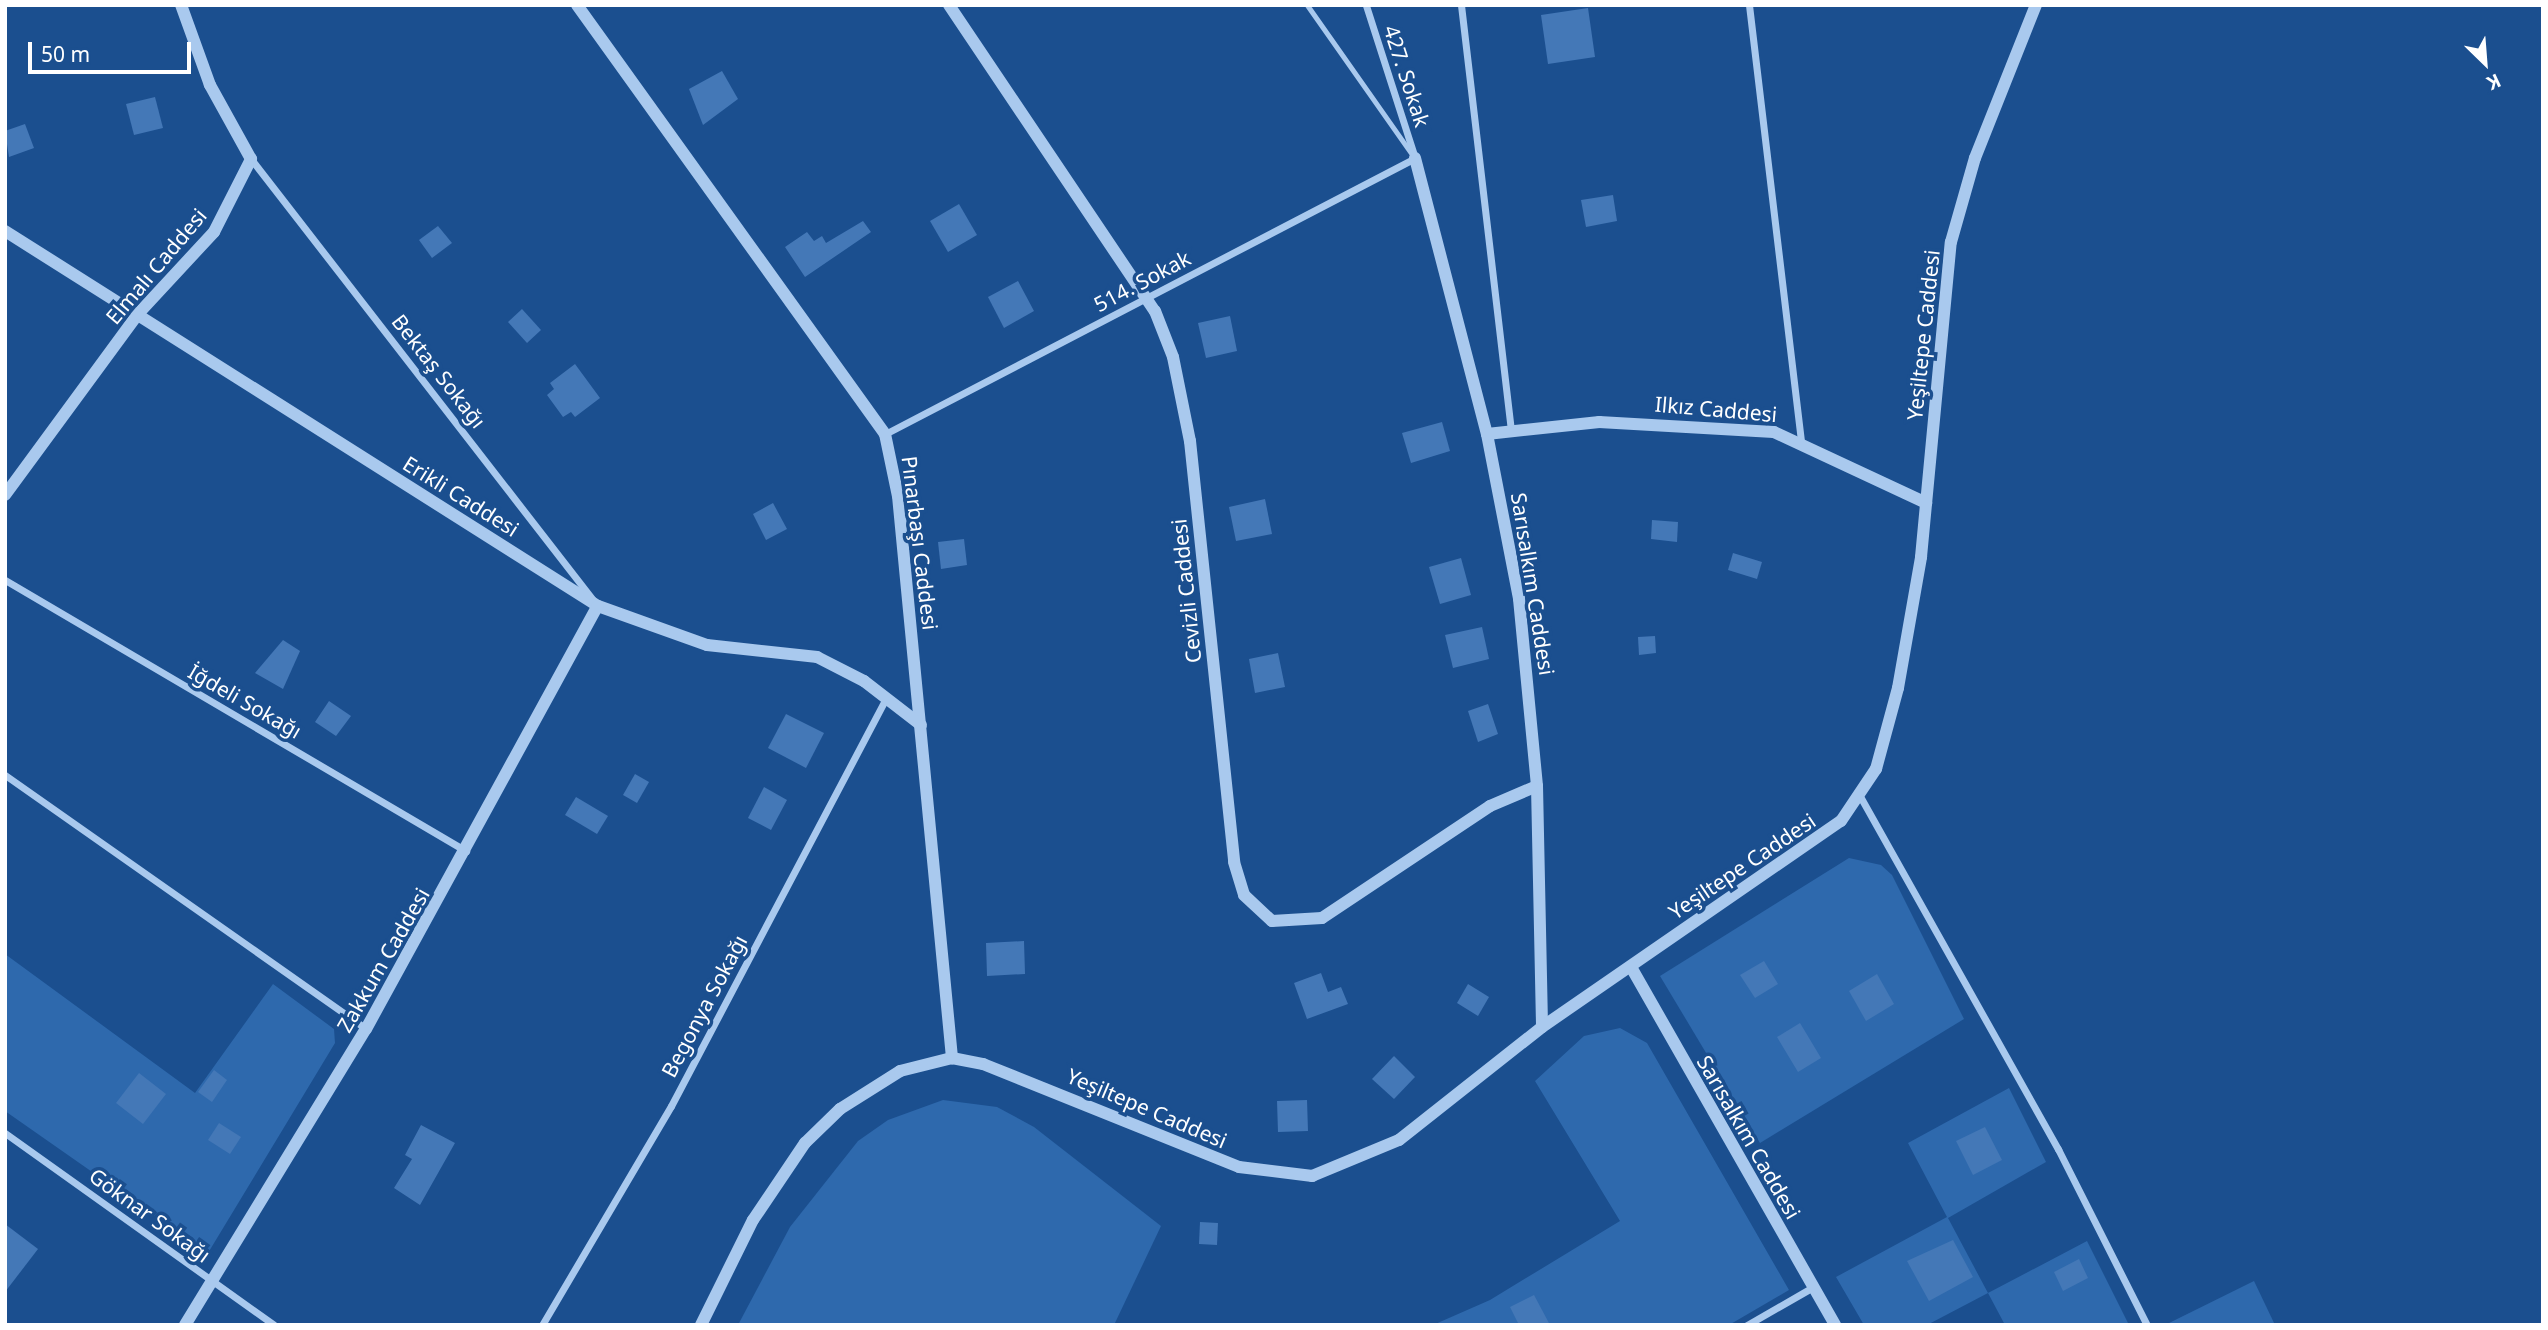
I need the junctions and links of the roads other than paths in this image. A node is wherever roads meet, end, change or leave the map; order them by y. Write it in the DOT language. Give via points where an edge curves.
graph roads {
  1 [pos="181,5"];
  2 [pos="577,5"];
  3 [pos="949,5"];
  4 [pos="1307,5"];
  5 [pos="1366,5"];
  6 [pos="1461,5"];
  7 [pos="1749,5"];
  8 [pos="2036,5"];
  9 [pos="1415,158"];
  10 [pos="251,159"];
  11 [pos="5,231"];
  12 [pos="1146,298"];
  13 [pos="138,314"];
  14 [pos="1511,431"];
  15 [pos="885,434"];
  16 [pos="1487,434"];
  17 [pos="1801,439"];
  18 [pos="5,495"];
  19 [pos="1926,503"];
  20 [pos="5,580"];
  21 [pos="598,606"];
  22 [pos="886,698"];
  23 [pos="921,725"];
  24 [pos="5,775"];
  25 [pos="1537,786"];
  26 [pos="1861,798"];
  27 [pos="467,851"];
  28 [pos="1631,967"];
  29 [pos="1542,1027"];
  30 [pos="366,1029"];
  31 [pos="952,1058"];
  32 [pos="5,1133"];
  33 [pos="214,1282"];
  34 [pos="1813,1287"];
  35 [pos="185,1325"];
  36 [pos="274,1325"];
  37 [pos="542,1325"];
  38 [pos="701,1325"];
  39 [pos="1747,1325"];
  40 [pos="1835,1325"];
  41 [pos="2147,1325"];
  1 -- 10 [label="street" via="210,85"];
  2 -- 15 [label="street, Pınarbaşı Caddesi"];
  3 -- 12 [label="street, Cevizli Caddesi"];
  4 -- 9 [label="lane"];
  5 -- 9 [label="street, 427. Sokak"];
  6 -- 14 [label="street"];
  7 -- 17 [label="street"];
  8 -- 19 [label="street, Yeşiltepe Caddesi" via="1975,158 1951,242"];
  9 -- 12 [label="street, 514. Sokak"];
  9 -- 16 [label="street, Sarısalkım Caddesi"];
  10 -- 13 [label="street, Elmalı Caddesi" via="214,232"];
  10 -- 21 [label="street, Bektaş Sokağı"];
  11 -- 13 [label="street, Erikli Caddesi"];
  12 -- 15 [label="street, 514. Sokak"];
  12 -- 25 [label="street, Cevizli Caddesi" via="1173,357 1190,441 1234,862 1244,895 1272,920 1322,918 1490,806"];
  13 -- 18 [label="street, Elmalı Caddesi"];
  13 -- 21 [label="street, Erikli Caddesi"];
  14 -- 16 [label="street, Ilkız Caddesi"];
  14 -- 17 [label="street, Ilkız Caddesi" via="1599,422 1693,423"];
  15 -- 23 [label="street, Pınarbaşı Caddesi" via="898,496"];
  16 -- 25 [label="street, Sarısalkım Caddesi" via="1519,599"];
  17 -- 19 [label="street, Ilkız Caddesi"];
  19 -- 26 [label="street, Yeşiltepe Caddesi" via="1898,688 1876,769"];
  20 -- 27 [label="street, İğdeli Sokağı"];
  21 -- 22 [label="street, Erikli Caddesi" via="707,645 817,657"];
  21 -- 27 [label="street, Zakkum Caddesi"];
  22 -- 23 [label="street, Erikli Caddesi"];
  22 -- 37 [label="street, Begonya Sokağı" via="671,1106"];
  23 -- 31 [label="street, Pınarbaşı Caddesi"];
  24 -- 30 [label="street"];
  25 -- 29 [label="street, Sarısalkım Caddesi"];
  26 -- 28 [label="street, Yeşiltepe Caddesi" via="1817,842"];
  26 -- 41 [label="street" via="2059,1149"];
  27 -- 30 [label="street, Zakkum Caddesi"];
  28 -- 29 [label="street, Yeşiltepe Caddesi"];
  28 -- 34 [label="street, Sarısalkım Caddesi"];
  29 -- 31 [label="street, Yeşiltepe Caddesi" via="1399,1140 1312,1176 1239,1167 1016,1074"];
  30 -- 33 [label="street, Zakkum Caddesi"];
  31 -- 38 [label="street" via="924,1061 870,1087 805,1143 753,1220"];
  32 -- 33 [label="street, Göknar Sokağı"];
  33 -- 35 [label="street, Zakkum Caddesi"];
  33 -- 36 [label="street, Göknar Sokağı"];
  34 -- 39 [label="street"];
  34 -- 40 [label="street, Sarısalkım Caddesi"];
}
